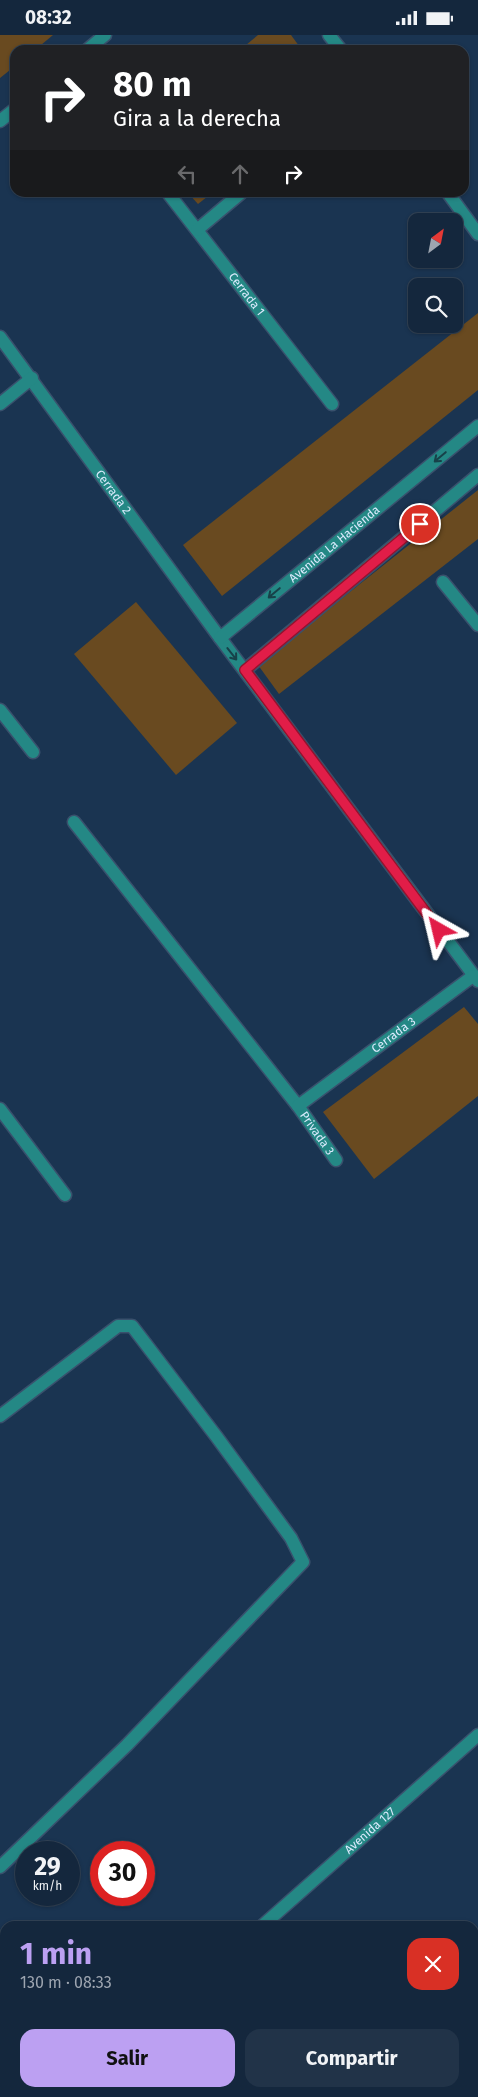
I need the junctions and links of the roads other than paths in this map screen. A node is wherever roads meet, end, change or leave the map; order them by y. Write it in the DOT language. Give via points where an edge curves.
graph roads {
  1 [pos="105,35"];
  2 [pos="329,35"];
  3 [pos="92,45"];
  4 [pos="337,45"];
  5 [pos="10,113"];
  6 [pos="0,121"];
  7 [pos="171,197"];
  8 [pos="236,197"];
  9 [pos="451,197"];
  10 [pos="197,231"];
  11 [pos="478,234"];
  12 [pos="0,337"];
  13 [pos="32,378"];
  14 [pos="332,403"];
  15 [pos="0,404"];
  16 [pos="478,426"];
  17 [pos="478,475"];
  18 [pos="443,582"];
  19 [pos="478,625"];
  20 [pos="220,638"];
  21 [pos="245,670"];
  22 [pos="0,710"];
  23 [pos="33,752"];
  24 [pos="74,821"];
  25 [pos="476,978"];
  26 [pos="298,1106"];
  27 [pos="0,1109"];
  28 [pos="336,1160"];
  29 [pos="65,1195"];
  30 [pos="0,1416"];
  31 [pos="478,1735"];
  32 [pos="0,1867"];
  33 [pos="268,1921"];
  1 -- 3 [label="street"];
  2 -- 4 [label="street"];
  5 -- 6 [label="street"];
  7 -- 10 [label="street, Cerrada 1"];
  8 -- 10 [label="street"];
  9 -- 11 [label="street"];
  10 -- 14 [label="street, Cerrada 1"];
  12 -- 13 [label="street, Cerrada 2"];
  13 -- 15 [label="street"];
  13 -- 20 [label="street, Cerrada 2"];
  16 -- 20 [label="street, Avenida La Hacienda, one-way"];
  17 -- 21 [label="street"];
  18 -- 19 [label="street"];
  20 -- 21 [label="street, one-way"];
  21 -- 25 [label="street, Cerrada 3"];
  22 -- 23 [label="street"];
  24 -- 26 [label="street"];
  25 -- 26 [label="street, Cerrada 3"];
  26 -- 28 [label="street, Privada 3"];
  27 -- 29 [label="street"];
  30 -- 32 [label="street" via="118,1326 132,1326 285,1530 303,1562 127,1745"];
  31 -- 33 [label="street, Avenida 127"];
}
